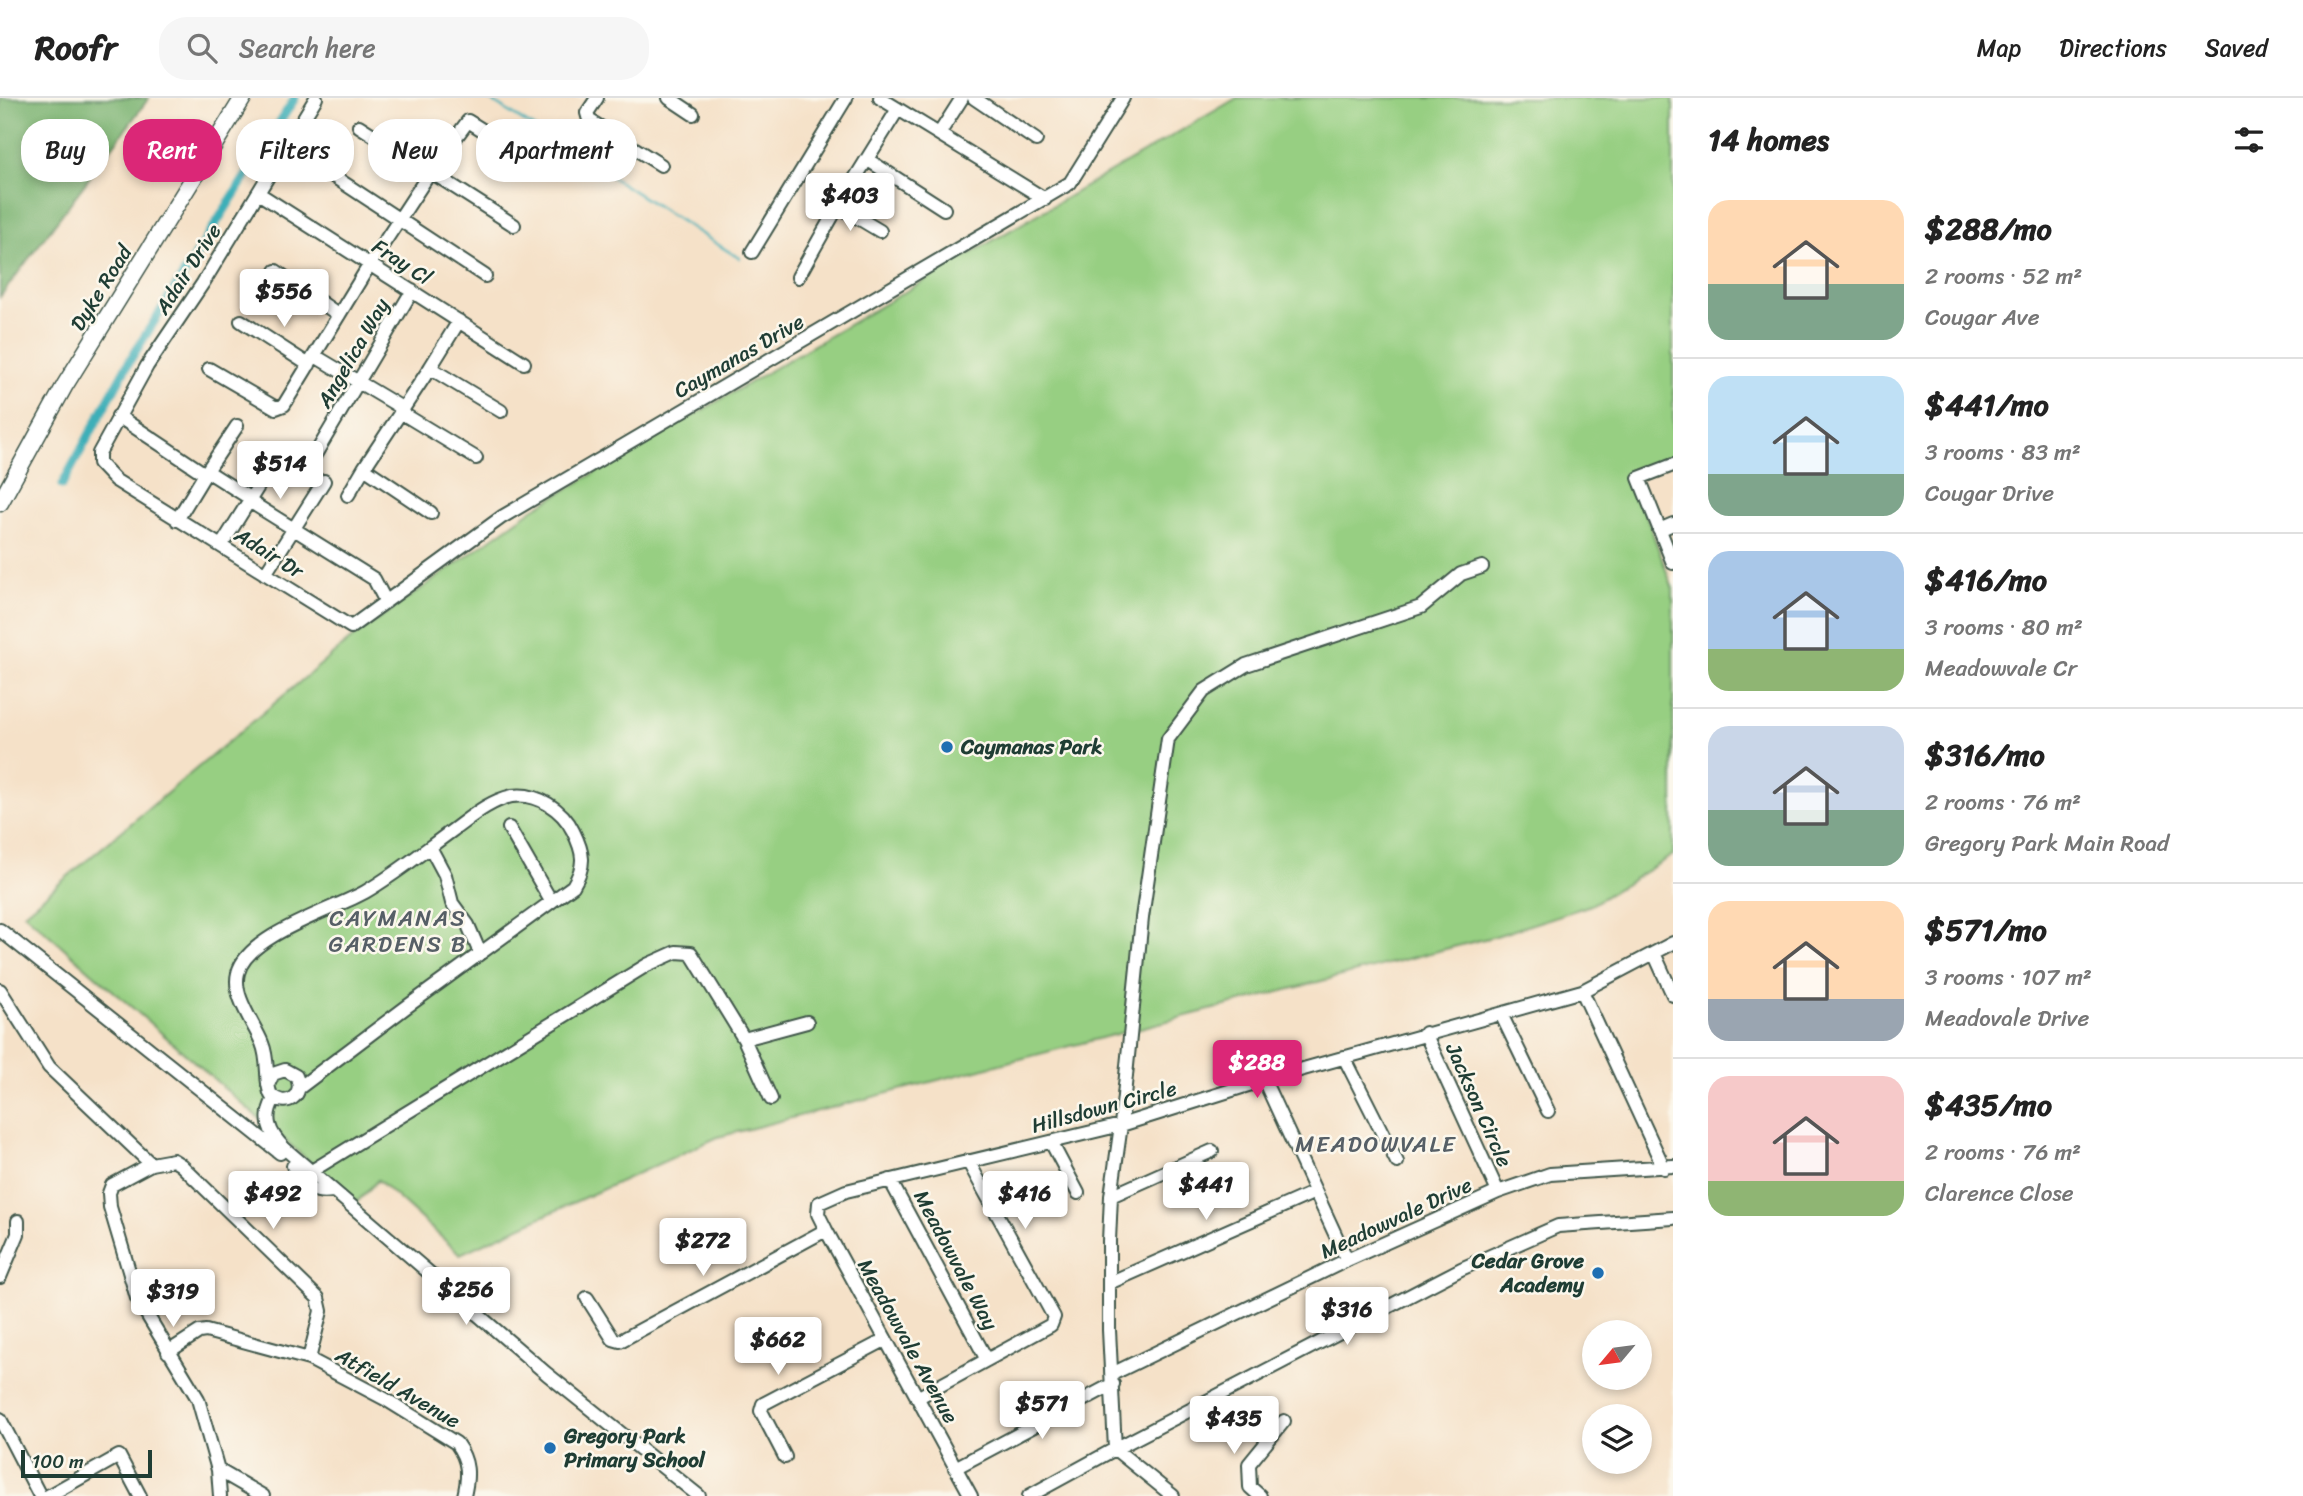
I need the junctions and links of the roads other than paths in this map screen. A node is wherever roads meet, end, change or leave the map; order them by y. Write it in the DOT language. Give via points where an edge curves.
graph roads {
  1 [pos="243,98"];
  2 [pos="316,98"];
  3 [pos="597,98"];
  4 [pos="669,98"];
  5 [pos="846,98"];
  6 [pos="880,98"];
  7 [pos="962,98"];
  8 [pos="974,98"];
  9 [pos="1124,98"];
  10 [pos="898,109"];
  11 [pos="694,114"];
  12 [pos="359,126"];
  13 [pos="476,126"];
  14 [pos="462,129"];
  15 [pos="368,132"];
  16 [pos="939,134"];
  17 [pos="1036,140"];
  18 [pos="868,160"];
  19 [pos="661,164"];
  20 [pos="342,182"];
  21 [pos="425,182"];
  22 [pos="447,182"];
  23 [pos="258,193"];
  24 [pos="1045,199"];
  25 [pos="838,206"];
  26 [pos="944,209"];
  27 [pos="400,221"];
  28 [pos="514,225"];
  29 [pos="880,231"];
  30 [pos="752,252"];
  31 [pos="370,264"];
  32 [pos="275,271"];
  33 [pos="485,276"];
  34 [pos="798,276"];
  35 [pos="412,291"];
  36 [pos="339,315"];
  37 [pos="241,321"];
  38 [pos="458,321"];
  39 [pos="312,360"];
  40 [pos="524,363"];
  41 [pos="430,368"];
  42 [pos="209,369"];
  43 [pos="360,381"];
  44 [pos="401,410"];
  45 [pos="501,411"];
  46 [pos="118,416"];
  47 [pos="237,426"];
  48 [pos="279,453"];
  49 [pos="476,458"];
  50 [pos="99,463"];
  51 [pos="1673,465"];
  52 [pos="364,468"];
  53 [pos="306,470"];
  54 [pos="206,472"];
  55 [pos="324,481"];
  56 [pos="348,495"];
  57 [pos="250,500"];
  58 [pos="0,503"];
  59 [pos="431,513"];
  60 [pos="177,520"];
  61 [pos="1673,524"];
  62 [pos="294,529"];
  63 [pos="1659,530"];
  64 [pos="221,546"];
  65 [pos="1673,563"];
  66 [pos="1482,567"];
  67 [pos="265,574"];
  68 [pos="386,602"];
  69 [pos="351,627"];
  70 [pos="509,828"];
  71 [pos="430,847"];
  72 [pos="551,901"];
  73 [pos="0,930"];
  74 [pos="1673,943"];
  75 [pos="1654,953"];
  76 [pos="480,954"];
  77 [pos="0,990"];
  78 [pos="1582,991"];
  79 [pos="1673,995"];
  80 [pos="1500,1014"];
  81 [pos="807,1022"];
  82 [pos="1425,1033"];
  83 [pos="744,1039"];
  84 [pos="1344,1057"];
  85 [pos="1264,1080"];
  86 [pos="268,1085"];
  87 [pos="299,1088"];
  88 [pos="274,1099"];
  89 [pos="771,1099"];
  90 [pos="1548,1111"];
  91 [pos="1121,1125"];
  92 [pos="1051,1142"];
  93 [pos="1212,1151"];
  94 [pos="968,1161"];
  95 [pos="1397,1163"];
  96 [pos="152,1164"];
  97 [pos="1669,1167"];
  98 [pos="310,1172"];
  99 [pos="890,1180"];
  100 [pos="332,1191"];
  101 [pos="1078,1192"];
  102 [pos="1315,1192"];
  103 [pos="1498,1192"];
  104 [pos="1111,1196"];
  105 [pos="819,1203"];
  106 [pos="1673,1218"];
  107 [pos="18,1221"];
  108 [pos="826,1230"];
  109 [pos="1347,1261"];
  110 [pos="0,1277"];
  111 [pos="1109,1283"];
  112 [pos="587,1298"];
  113 [pos="885,1340"];
  114 [pos="168,1352"];
  115 [pos="309,1359"];
  116 [pos="987,1360"];
  117 [pos="1112,1379"];
  118 [pos="916,1398"];
  119 [pos="0,1419"];
  120 [pos="1284,1421"];
  121 [pos="1115,1449"];
  122 [pos="785,1457"];
  123 [pos="955,1468"];
  124 [pos="218,1470"];
  125 [pos="40,1496"];
  126 [pos="48,1496"];
  127 [pos="140,1496"];
  128 [pos="220,1496"];
  129 [pos="263,1496"];
  130 [pos="464,1496"];
  131 [pos="699,1496"];
  132 [pos="971,1496"];
  133 [pos="1028,1496"];
  134 [pos="1173,1496"];
  135 [pos="1260,1496"];
  1 -- 58 [label="main road, Dyke Road" via="65,385"];
  2 -- 23 [label="street, Adair Drive"];
  3 -- 19 [label="street" via="587,113 589,120"];
  4 -- 11 [label="street"];
  5 -- 30 [label="street"];
  6 -- 10 [label="street"];
  7 -- 16 [label="street"];
  8 -- 17 [label="street"];
  9 -- 24 [label="street, Caymanas Drive" via="1070,184"];
  10 -- 16 [label="street"];
  10 -- 18 [label="street"];
  12 -- 15 [label="street"];
  13 -- 14 [label="street" via="468,121"];
  16 -- 24 [label="street"];
  18 -- 25 [label="street"];
  18 -- 26 [label="street"];
  20 -- 27 [label="street"];
  21 -- 27 [label="street"];
  22 -- 28 [label="street"];
  23 -- 31 [label="street, Fray Cl"];
  23 -- 46 [label="street, Adair Drive"];
  24 -- 68 [label="street, Caymanas Drive" via="502,517"];
  25 -- 29 [label="street"];
  25 -- 34 [label="street"];
  27 -- 31 [label="street"];
  27 -- 33 [label="street"];
  31 -- 35 [label="street, Fray Cl"];
  31 -- 36 [label="street"];
  32 -- 36 [label="street"];
  35 -- 38 [label="street, Fray Cl"];
  35 -- 43 [label="street, Angelica Way"];
  36 -- 39 [label="street"];
  37 -- 39 [label="street"];
  38 -- 40 [label="street, Fray Cl"];
  38 -- 41 [label="street"];
  39 -- 42 [label="street" via="284,405 276,408"];
  39 -- 43 [label="street"];
  41 -- 44 [label="street"];
  41 -- 45 [label="street"];
  43 -- 44 [label="street"];
  43 -- 53 [label="street, Angelica Way"];
  44 -- 49 [label="street"];
  44 -- 52 [label="street"];
  46 -- 50 [label="street, Adair Drive" via="99,453"];
  46 -- 54 [label="street"];
  47 -- 54 [label="street"];
  48 -- 57 [label="street"];
  50 -- 60 [label="street, Adair Dr" via="115,480"];
  51 -- 63 [label="street" via="1639,478"];
  52 -- 56 [label="street"];
  52 -- 59 [label="street"];
  54 -- 57 [label="street"];
  54 -- 60 [label="street"];
  55 -- 62 [label="street"];
  57 -- 62 [label="street"];
  57 -- 64 [label="street"];
  60 -- 64 [label="street, Adair Dr"];
  61 -- 63 [label="street"];
  62 -- 67 [label="street"];
  62 -- 68 [label="street" via="373,579"];
  63 -- 65 [label="street"];
  64 -- 67 [label="street, Adair Dr"];
  66 -- 91 [label="street" via="1461,574 1421,607 1246,665 1204,691 1168,739 1142,918"];
  67 -- 69 [label="street, Adair Dr"];
  68 -- 69 [label="street, Caymanas Drive"];
  70 -- 72 [label="street"];
  71 -- 72 [label="street" via="502,799 516,796 545,801 570,825 583,863 573,886"];
  71 -- 76 [label="street" via="445,875 452,903"];
  71 -- 86 [label="street" via="366,891 292,925 246,958 238,973 238,989 268,1060"];
  72 -- 76 [label="street"];
  73 -- 100 [label="street" via="274,1148 311,1190"];
  74 -- 75 [label="street, Hillsdown Circle"];
  75 -- 78 [label="street, Hillsdown Circle"];
  75 -- 79 [label="street"];
  76 -- 87 [label="street"];
  77 -- 96 [label="street" via="49,1067"];
  78 -- 80 [label="street, Hillsdown Circle"];
  78 -- 97 [label="street"];
  80 -- 82 [label="street, Hillsdown Circle"];
  80 -- 90 [label="street"];
  81 -- 83 [label="street"];
  82 -- 84 [label="street, Hillsdown Circle"];
  82 -- 103 [label="street, Jackson Circle"];
  83 -- 89 [label="street"];
  83 -- 98 [label="street" via="691,953 676,952 647,965"];
  84 -- 85 [label="street, Hillsdown Circle"];
  84 -- 95 [label="street"];
  85 -- 91 [label="street, Hillsdown Circle"];
  85 -- 102 [label="street"];
  86 -- 87 [label="street" via="273,1074 285,1070 296,1076"];
  86 -- 88 [label="street"];
  87 -- 88 [label="street" via="287,1101"];
  88 -- 98 [label="street" via="268,1109 268,1126"];
  91 -- 92 [label="street, Hillsdown Circle"];
  91 -- 104 [label="street"];
  92 -- 94 [label="street, Hillsdown Circle"];
  92 -- 101 [label="street"];
  93 -- 104 [label="street"];
  94 -- 99 [label="street, Hillsdown Circle"];
  94 -- 116 [label="street" via="1054,1317 1051,1325"];
  96 -- 114 [label="street" via="112,1185 110,1207 137,1298"];
  96 -- 115 [label="street" via="173,1160 181,1165 318,1298 321,1311"];
  97 -- 103 [label="street, Meadowvale Drive" via="1550,1174"];
  98 -- 100 [label="street"];
  99 -- 105 [label="street, Hillsdown Circle"];
  99 -- 116 [label="street, Meadowvale Way"];
  100 -- 131 [label="street"];
  102 -- 109 [label="street"];
  102 -- 111 [label="street"];
  103 -- 109 [label="street, Meadowvale Drive"];
  104 -- 111 [label="street"];
  105 -- 108 [label="street, Meadowvale Avenue" via="817,1214"];
  106 -- 121 [label="street" via="1558,1226 1461,1269"];
  107 -- 110 [label="street" via="18,1234"];
  108 -- 112 [label="street" via="620,1341 613,1339"];
  108 -- 113 [label="street, Meadowvale Avenue"];
  109 -- 117 [label="street, Meadowvale Drive"];
  111 -- 117 [label="street"];
  113 -- 118 [label="street, Meadowvale Avenue"];
  113 -- 122 [label="street" via="763,1404 761,1411"];
  114 -- 115 [label="street, Atfield Avenue" via="206,1331"];
  114 -- 124 [label="street" via="198,1399"];
  115 -- 130 [label="street, Atfield Avenue" via="456,1443 469,1470"];
  116 -- 118 [label="street"];
  117 -- 121 [label="street"];
  117 -- 123 [label="street, Meadowvale Drive"];
  118 -- 123 [label="street, Meadowvale Avenue"];
  119 -- 125 [label="street"];
  120 -- 135 [label="street" via="1249,1464 1250,1488"];
  121 -- 133 [label="street"];
  121 -- 134 [label="street"];
  123 -- 132 [label="street, Meadowvale Avenue"];
  124 -- 128 [label="street"];
  124 -- 129 [label="street"];
  126 -- 127 [label="street" via="120,1456"];
}
